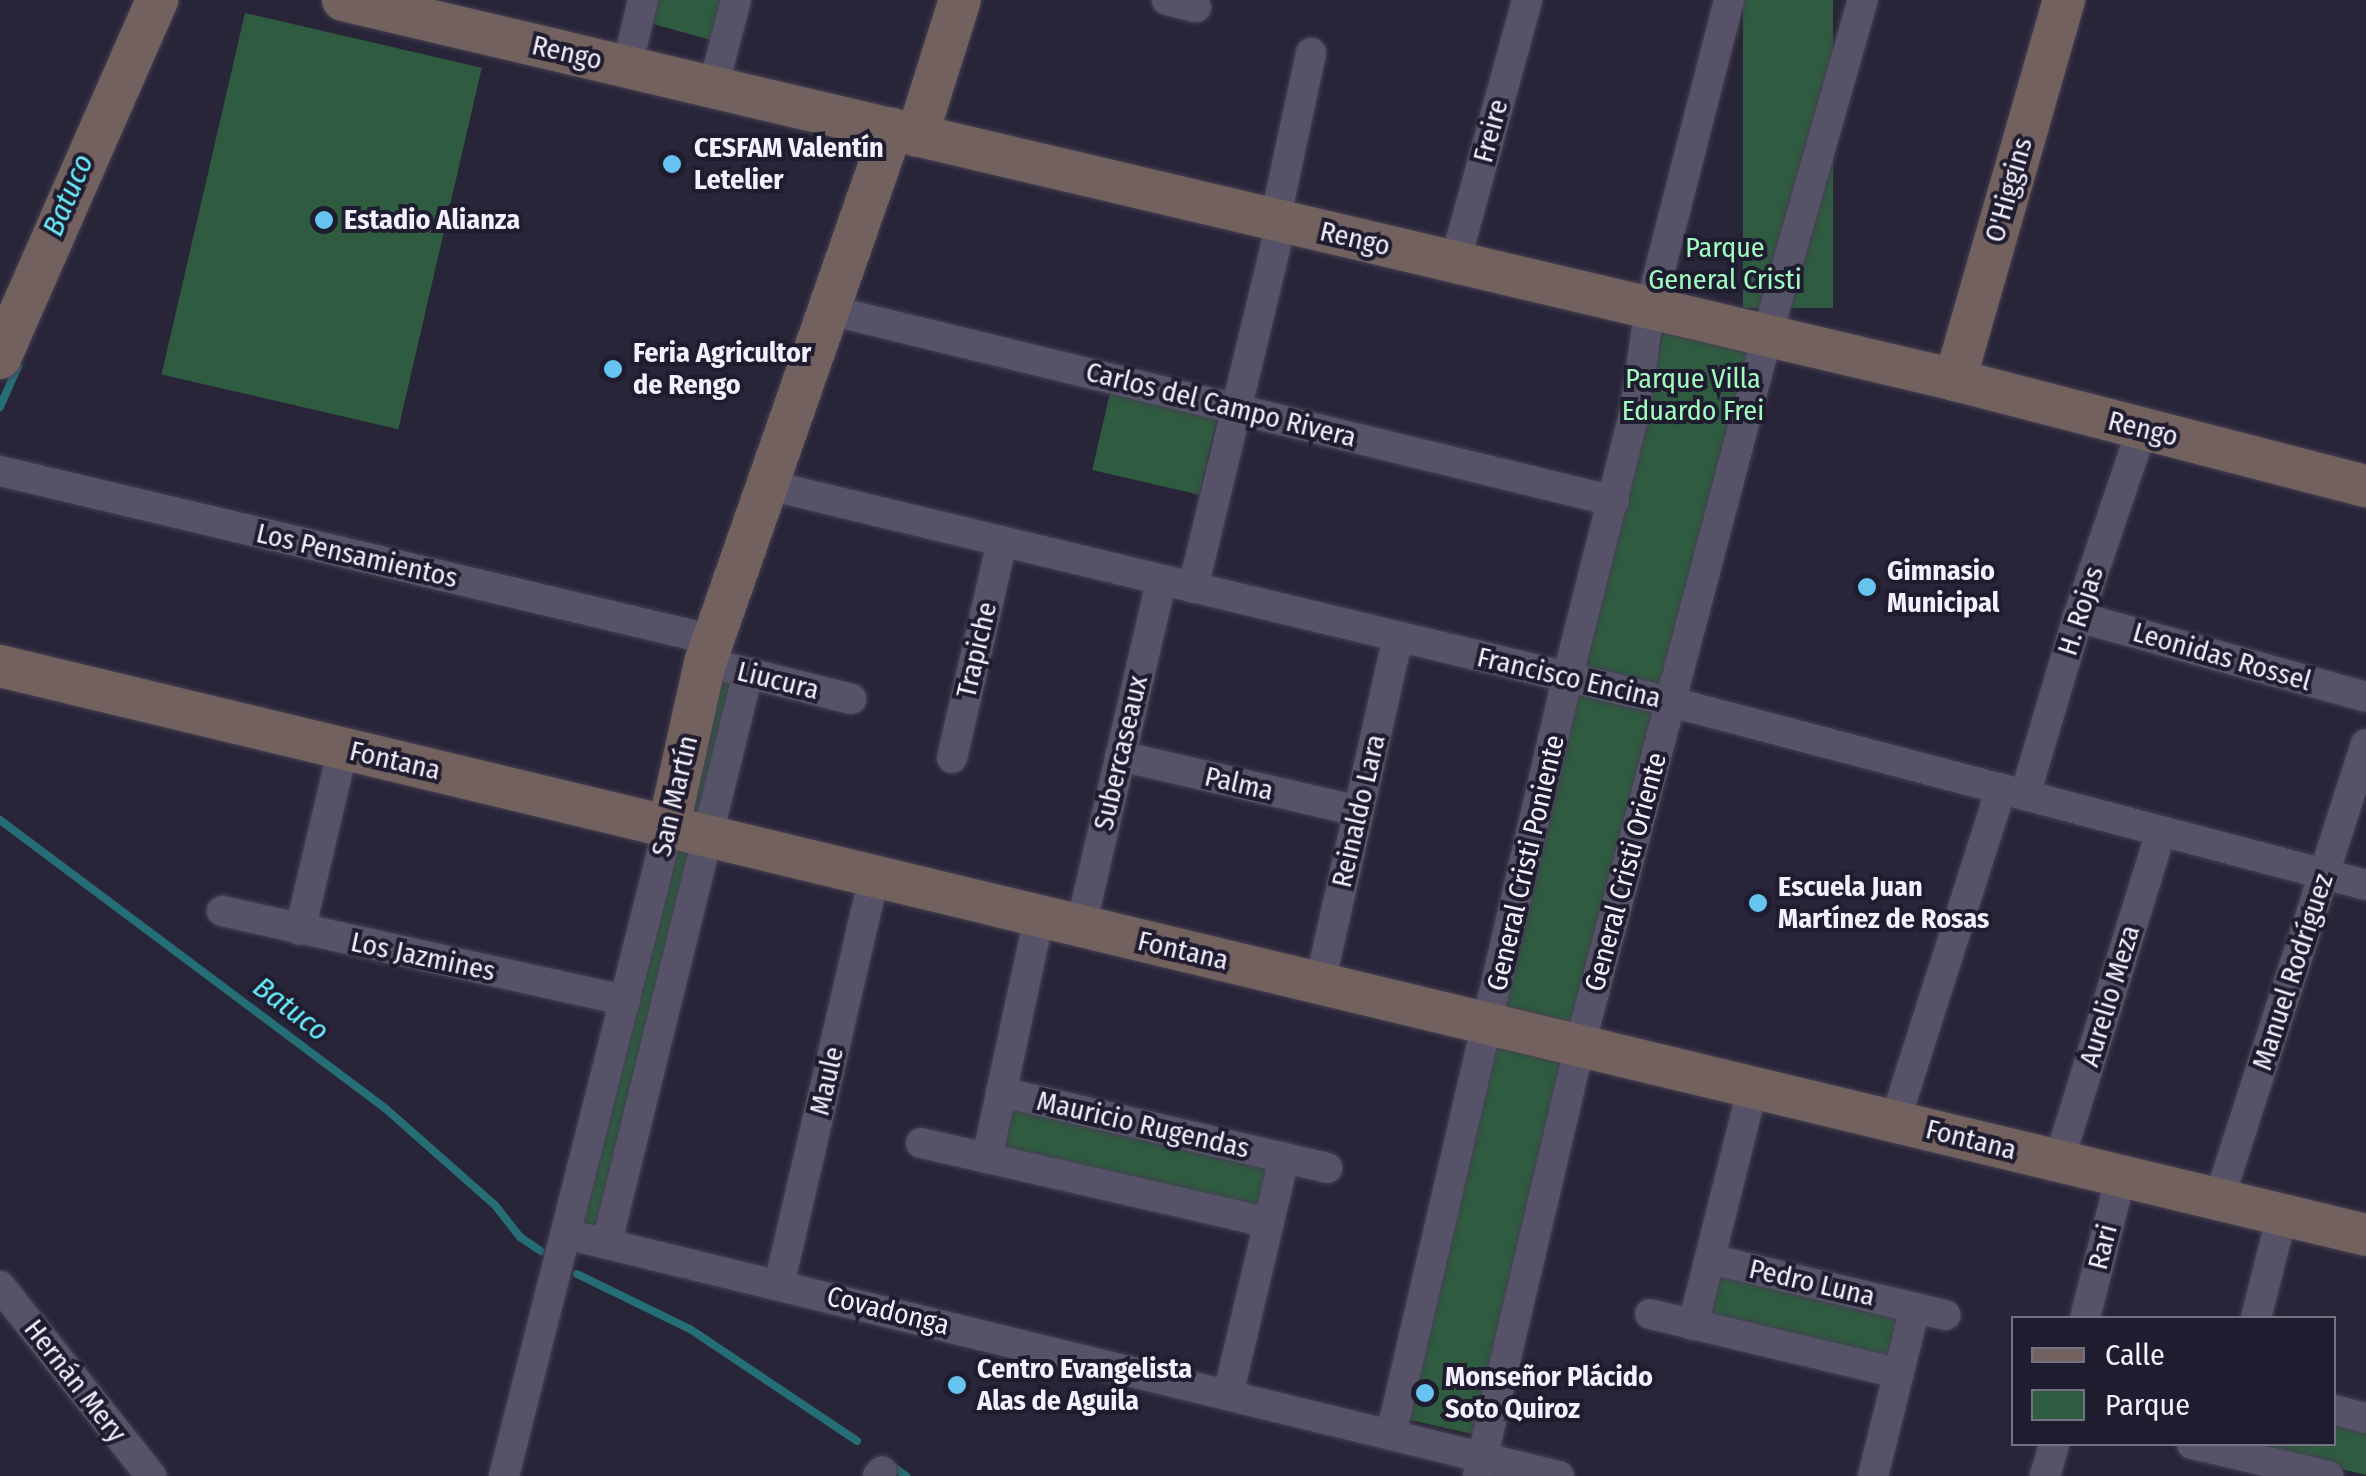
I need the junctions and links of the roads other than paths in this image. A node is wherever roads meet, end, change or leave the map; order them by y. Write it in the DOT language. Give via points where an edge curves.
graph roads {
  1 [pos="157,0"];
  2 [pos="343,0"];
  3 [pos="643,0"];
  4 [pos="736,0"];
  5 [pos="960,0"];
  6 [pos="1527,0"];
  7 [pos="1729,0"];
  8 [pos="1863,0"];
  9 [pos="2064,0"];
  10 [pos="401,6"];
  11 [pos="1312,53"];
  12 [pos="626,67"];
  13 [pos="713,88"];
  14 [pos="904,132"];
  15 [pos="1278,220"];
  16 [pos="1455,262"];
  17 [pos="1650,308"];
  18 [pos="829,310"];
  19 [pos="1767,336"];
  20 [pos="0,358"];
  21 [pos="1955,380"];
  22 [pos="1236,409"];
  23 [pos="2142,428"];
  24 [pos="0,471"];
  25 [pos="768,484"];
  26 [pos="2366,486"];
  27 [pos="1614,501"];
  28 [pos="1002,542"];
  29 [pos="1161,581"];
  30 [pos="1193,588"];
  31 [pos="2078,617"];
  32 [pos="1398,638"];
  33 [pos="709,652"];
  34 [pos="0,666"];
  35 [pos="748,674"];
  36 [pos="1568,679"];
  37 [pos="2366,697"];
  38 [pos="850,699"];
  39 [pos="1672,702"];
  40 [pos="2366,744"];
  41 [pos="344,748"];
  42 [pos="1120,756"];
  43 [pos="952,758"];
  44 [pos="2013,792"];
  45 [pos="1359,812"];
  46 [pos="687,830"];
  47 [pos="2160,831"];
  48 [pos="2324,874"];
  49 [pos="874,877"];
  50 [pos="2366,885"];
  51 [pos="222,911"];
  52 [pos="1040,917"];
  53 [pos="1081,926"];
  54 [pos="300,930"];
  55 [pos="1320,984"];
  56 [pos="624,1000"];
  57 [pos="1489,1024"];
  58 [pos="1580,1045"];
  59 [pos="1753,1087"];
  60 [pos="1001,1092"];
  61 [pos="1896,1122"];
  62 [pos="922,1143"];
  63 [pos="986,1158"];
  64 [pos="1284,1158"];
  65 [pos="2059,1161"];
  66 [pos="1327,1168"];
  67 [pos="2122,1176"];
  68 [pos="2219,1199"];
  69 [pos="2282,1215"];
  70 [pos="1269,1223"];
  71 [pos="566,1234"];
  72 [pos="2366,1234"];
  73 [pos="606,1242"];
  74 [pos="1710,1259"];
  75 [pos="779,1285"];
  76 [pos="0,1286"];
  77 [pos="1915,1308"];
  78 [pos="1650,1314"];
  79 [pos="1945,1315"];
  80 [pos="2086,1316"];
  81 [pos="2257,1316"];
  82 [pos="1693,1324"];
  83 [pos="1898,1374"];
  84 [pos="1228,1395"];
  85 [pos="2336,1410"];
  86 [pos="2366,1418"];
  87 [pos="1391,1435"];
  88 [pos="2053,1446"];
  89 [pos="2212,1446"];
  90 [pos="1480,1466"];
  91 [pos="151,1476"];
  92 [pos="504,1476"];
  93 [pos="1559,1476"];
  94 [pos="1873,1476"];
  95 [pos="2045,1476"];
  96 [pos="2328,1476"];
  1 -- 20 [label="street"];
  2 -- 10 [label="street, Rengo"];
  3 -- 12 [label="street"];
  4 -- 13 [label="street"];
  5 -- 14 [label="street, San Martín"];
  6 -- 16 [label="street, Freire"];
  7 -- 17 [label="street, General Cristi Poniente"];
  8 -- 19 [label="street, General Cristi Oriente"];
  9 -- 21 [label="street, O'Higgins"];
  10 -- 12 [label="street, Rengo"];
  11 -- 15 [label="street"];
  12 -- 13 [label="street, Rengo"];
  13 -- 14 [label="street, Rengo"];
  14 -- 15 [label="street, Rengo"];
  14 -- 18 [label="street, San Martín"];
  15 -- 16 [label="street, Rengo"];
  15 -- 22 [label="street"];
  16 -- 17 [label="street, Rengo"];
  17 -- 19 [label="street, Rengo"];
  17 -- 27 [label="street, General Cristi Poniente"];
  18 -- 22 [label="street, Carlos del Campo Rivera"];
  18 -- 25 [label="street, San Martín"];
  19 -- 21 [label="street, Rengo"];
  19 -- 39 [label="street, General Cristi Oriente"];
  21 -- 23 [label="street, Rengo"];
  22 -- 27 [label="street, Carlos del Campo Rivera"];
  22 -- 30 [label="street"];
  23 -- 26 [label="street, Rengo"];
  23 -- 31 [label="street, H. Rojas"];
  24 -- 33 [label="street, Los Pensamientos"];
  25 -- 28 [label="street, Francisco Encina"];
  25 -- 33 [label="street, San Martín"];
  27 -- 36 [label="street, General Cristi Poniente"];
  28 -- 29 [label="street, Francisco Encina"];
  28 -- 43 [label="street, Trapiche"];
  29 -- 30 [label="street, Francisco Encina"];
  29 -- 42 [label="street, Subercaseaux"];
  30 -- 32 [label="street, Francisco Encina"];
  31 -- 37 [label="street, Leonidas Rossel"];
  31 -- 44 [label="street, H. Rojas"];
  32 -- 36 [label="street, Francisco Encina"];
  32 -- 45 [label="street, Reinaldo Lara"];
  33 -- 35 [label="street, Liucura"];
  33 -- 46 [label="street, San Martín"];
  34 -- 41 [label="street, Fontana"];
  35 -- 38 [label="street, Liucura"];
  35 -- 46 [label="street, San Martín"];
  36 -- 39 [label="street, Francisco Encina"];
  36 -- 57 [label="street, General Cristi Poniente"];
  39 -- 44 [label="street, Francisco Encina"];
  39 -- 58 [label="street, General Cristi Oriente"];
  40 -- 48 [label="street, Manuel Rodríguez"];
  41 -- 46 [label="street, Fontana"];
  41 -- 54 [label="street"];
  42 -- 45 [label="street, Palma"];
  42 -- 53 [label="street, Subercaseaux"];
  44 -- 47 [label="street, Francisco Encina"];
  44 -- 61 [label="street, H. Rojas"];
  45 -- 55 [label="street, Reinaldo Lara"];
  46 -- 49 [label="street, Fontana"];
  46 -- 56 [label="street, San Martín"];
  46 -- 73 [label="street, San Martín"];
  47 -- 48 [label="street, Francisco Encina"];
  47 -- 65 [label="street, Aurelio Meza"];
  48 -- 50 [label="street, Francisco Encina"];
  48 -- 68 [label="street, Manuel Rodríguez"];
  49 -- 52 [label="street, Fontana"];
  49 -- 75 [label="street, Maule"];
  51 -- 54 [label="street, Los Jazmines"];
  52 -- 53 [label="street, Fontana"];
  52 -- 60 [label="street, Mauricio Rugendas"];
  53 -- 55 [label="street, Fontana"];
  54 -- 56 [label="street, Los Jazmines"];
  55 -- 57 [label="street, Fontana"];
  56 -- 71 [label="street, San Martín"];
  57 -- 58 [label="street, Fontana"];
  57 -- 87 [label="street, General Cristi Poniente"];
  58 -- 59 [label="street, Fontana"];
  58 -- 90 [label="street, General Cristi Oriente"];
  59 -- 61 [label="street, Fontana"];
  59 -- 74 [label="street, Pedro Luna"];
  60 -- 63 [label="street, Mauricio Rugendas"];
  60 -- 64 [label="street, Mauricio Rugendas"];
  61 -- 65 [label="street, Fontana"];
  62 -- 63 [label="street"];
  63 -- 70 [label="street"];
  64 -- 66 [label="street, Mauricio Rugendas"];
  64 -- 70 [label="street, Mauricio Rugendas"];
  65 -- 67 [label="street, Fontana"];
  67 -- 68 [label="street, Fontana"];
  67 -- 80 [label="street, Rari"];
  68 -- 69 [label="street, Fontana"];
  69 -- 72 [label="street, Fontana"];
  69 -- 81 [label="street"];
  70 -- 84 [label="street, Mauricio Rugendas"];
  71 -- 73 [label="street, Covadonga"];
  71 -- 92 [label="street, San Martín"];
  73 -- 75 [label="street, Covadonga"];
  74 -- 77 [label="street, Pedro Luna"];
  74 -- 82 [label="street, Pedro Luna"];
  75 -- 84 [label="street, Covadonga"];
  76 -- 91 [label="street, Hernán Mery"];
  77 -- 79 [label="street, Pedro Luna"];
  77 -- 83 [label="street"];
  78 -- 82 [label="street"];
  82 -- 83 [label="street"];
  83 -- 94 [label="street"];
  84 -- 87 [label="street, Covadonga"];
  85 -- 86 [label="street"];
  87 -- 90 [label="street, Covadonga"];
  88 -- 95 [label="street"];
  89 -- 96 [label="street"];
  90 -- 93 [label="street, Covadonga"];
}
